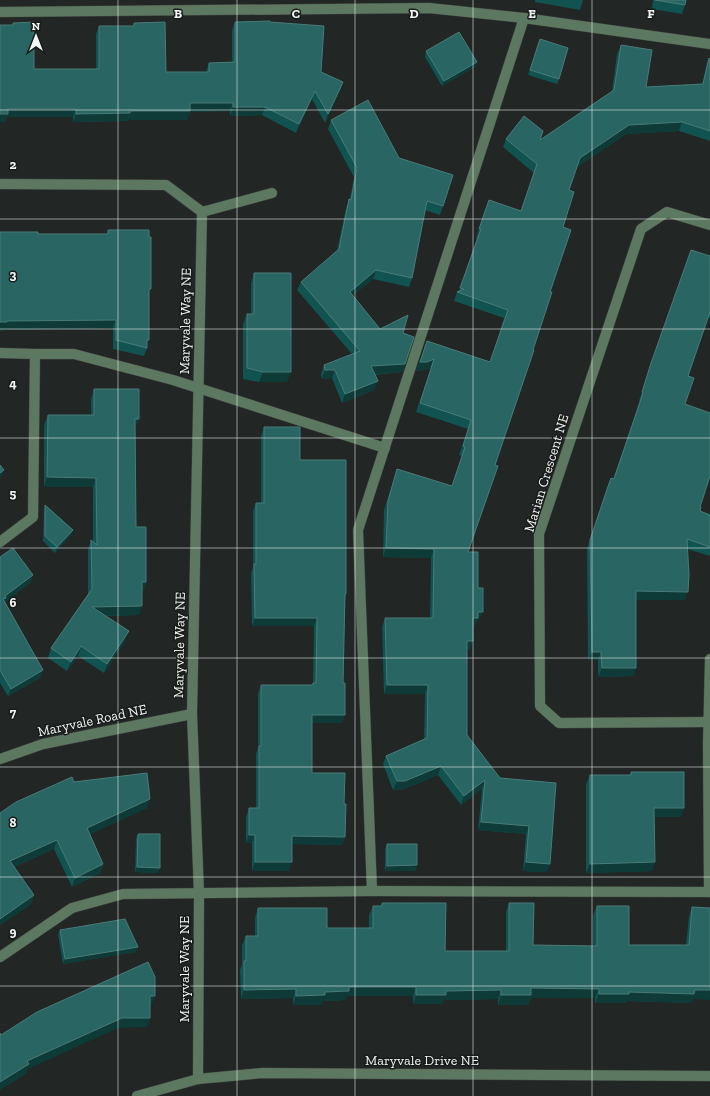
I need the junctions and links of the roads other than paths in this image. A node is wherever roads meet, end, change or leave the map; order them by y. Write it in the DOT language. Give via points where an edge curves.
graph roads {
  1 [pos="0,12"];
  2 [pos="524,18"];
  3 [pos="710,44"];
  4 [pos="0,184"];
  5 [pos="272,193"];
  6 [pos="202,212"];
  7 [pos="710,225"];
  8 [pos="0,353"];
  9 [pos="34,354"];
  10 [pos="198,387"];
  11 [pos="385,448"];
  12 [pos="0,542"];
  13 [pos="710,659"];
  14 [pos="192,714"];
  15 [pos="709,722"];
  16 [pos="0,759"];
  17 [pos="372,890"];
  18 [pos="709,892"];
  19 [pos="199,894"];
  20 [pos="0,957"];
  21 [pos="710,1076"];
  22 [pos="198,1078"];
  23 [pos="137,1096"];
  1 -- 2 [label="street" via="429,8"];
  2 -- 3 [label="street"];
  2 -- 11 [label="street"];
  4 -- 6 [label="street" via="166,185"];
  5 -- 6 [label="street"];
  6 -- 10 [label="street, Maryvale Way NE"];
  7 -- 15 [label="street, Marian Crescent NE" via="667,212 641,229 539,534 540,706 559,723"];
  8 -- 9 [label="street"];
  9 -- 10 [label="street" via="74,354"];
  9 -- 12 [label="street" via="33,517"];
  10 -- 11 [label="street"];
  10 -- 14 [label="street, Maryvale Way NE"];
  11 -- 17 [label="street" via="358,530"];
  13 -- 15 [label="street"];
  14 -- 16 [label="street, Maryvale Road NE" via="43,744"];
  14 -- 19 [label="street, Maryvale Way NE"];
  15 -- 18 [label="street"];
  17 -- 18 [label="street"];
  17 -- 19 [label="street"];
  19 -- 20 [label="street" via="123,894 72,908"];
  19 -- 22 [label="street, Maryvale Way NE"];
  21 -- 22 [label="street, Maryvale Drive NE" via="263,1073"];
  22 -- 23 [label="street, Maryvale Drive NE"];
}
